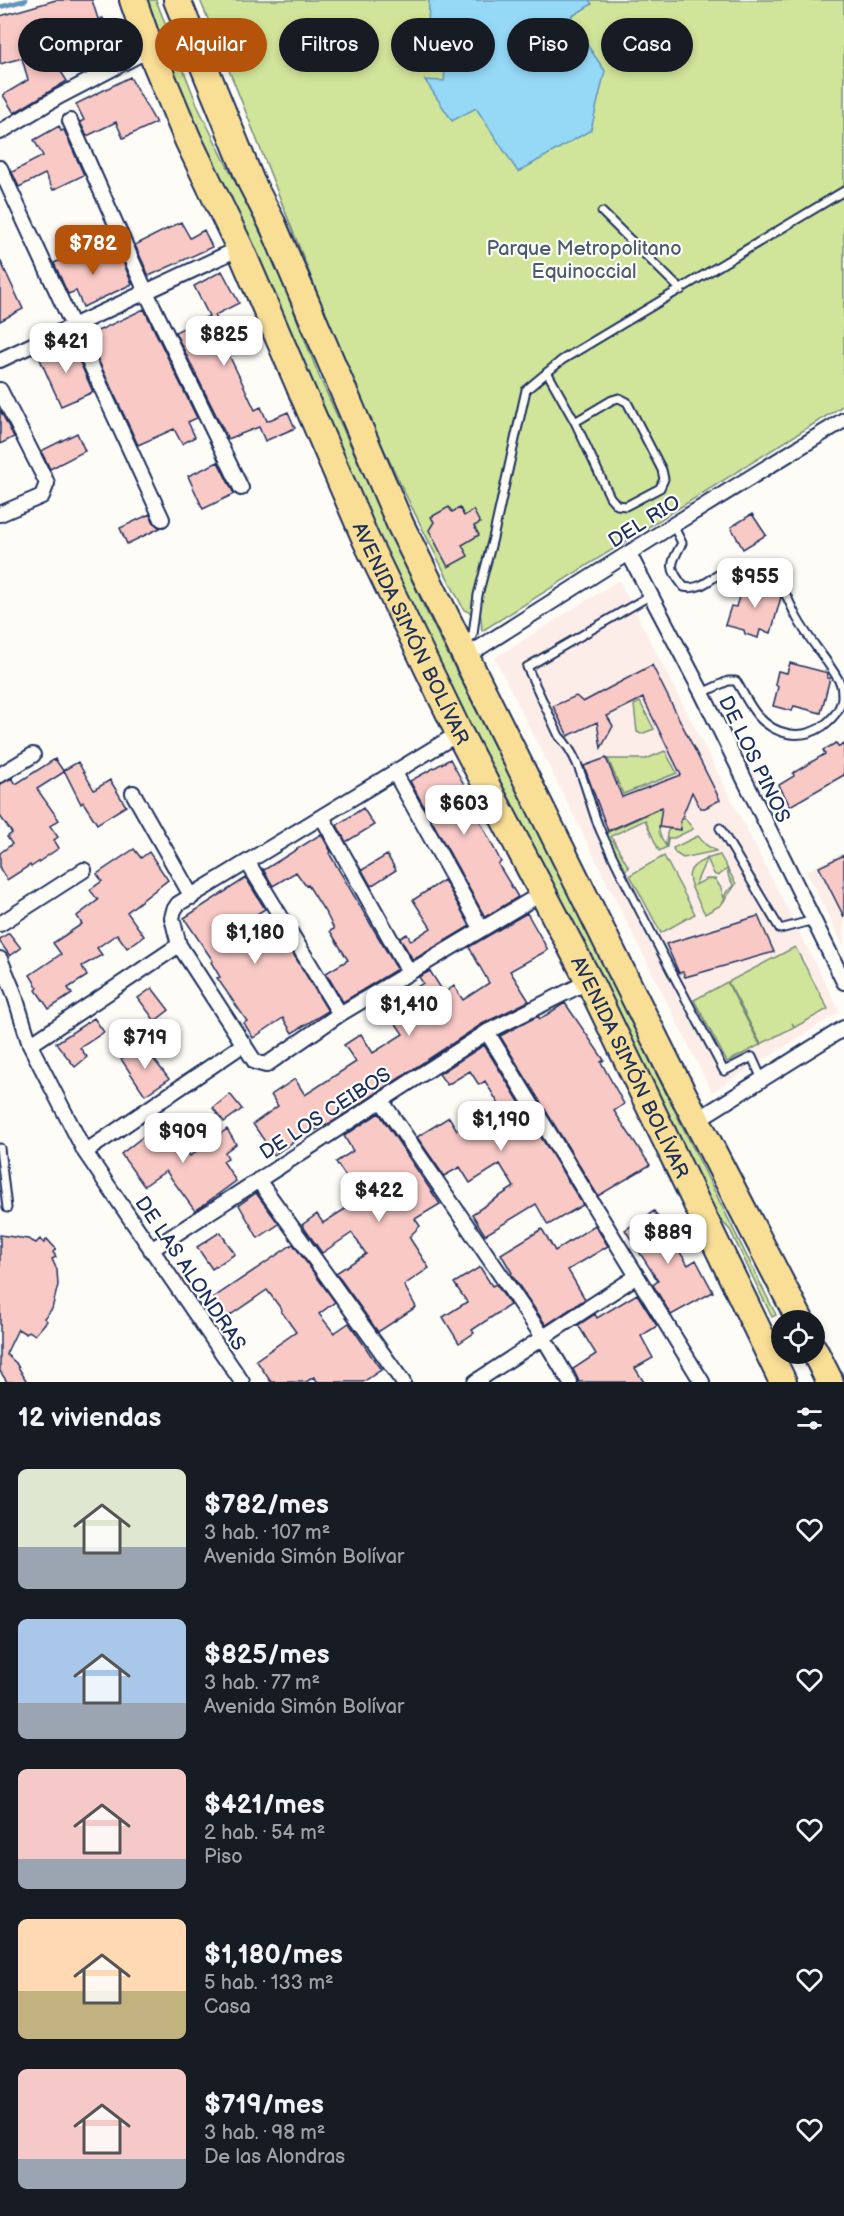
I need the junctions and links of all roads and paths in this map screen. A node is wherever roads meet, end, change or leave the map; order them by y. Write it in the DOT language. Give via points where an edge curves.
graph roads {
  1 [pos="133,0"];
  2 [pos="177,0"];
  3 [pos="150,49"];
  4 [pos="70,121"];
  5 [pos="0,132"];
  6 [pos="0,168"];
  7 [pos="844,191"];
  8 [pos="602,212"];
  9 [pos="240,248"];
  10 [pos="681,290"];
  11 [pos="146,292"];
  12 [pos="74,325"];
  13 [pos="0,360"];
  14 [pos="547,372"];
  15 [pos="0,390"];
  16 [pos="844,420"];
  17 [pos="575,422"];
  18 [pos="241,488"];
  19 [pos="0,514"];
  20 [pos="162,519"];
  21 [pos="673,525"];
  22 [pos="629,554"];
  23 [pos="651,595"];
  24 [pos="463,652"];
  25 [pos="702,693"];
  26 [pos="459,733"];
  27 [pos="33,755"];
  28 [pos="395,773"];
  29 [pos="0,775"];
  30 [pos="133,793"];
  31 [pos="322,817"];
  32 [pos="720,828"];
  33 [pos="248,863"];
  34 [pos="84,870"];
  35 [pos="544,892"];
  36 [pos="192,897"];
  37 [pos="814,920"];
  38 [pos="0,924"];
  39 [pos="481,928"];
  40 [pos="179,945"];
  41 [pos="0,959"];
  42 [pos="409,972"];
  43 [pos="589,981"];
  44 [pos="0,982"];
  45 [pos="844,982"];
  46 [pos="14,993"];
  47 [pos="340,1014"];
  48 [pos="844,1028"];
  49 [pos="487,1032"];
  50 [pos="243,1044"];
  51 [pos="30,1046"];
  52 [pos="762,1079"];
  53 [pos="381,1100"];
  54 [pos="697,1120"];
  55 [pos="0,1148"];
  56 [pos="85,1152"];
  57 [pos="258,1180"];
  58 [pos="7,1208"];
  59 [pos="151,1250"];
  60 [pos="637,1276"];
  61 [pos="795,1310"];
  62 [pos="771,1336"];
  63 [pos="543,1337"];
  64 [pos="779,1364"];
  65 [pos="821,1364"];
  66 [pos="242,1382"];
  67 [pos="403,1382"];
  68 [pos="475,1382"];
  69 [pos="570,1382"];
  70 [pos="702,1382"];
  71 [pos="783,1382"];
  72 [pos="830,1382"];
  1 -- 3 [label="highway, AVENIDA SIMÓN BOLÍVAR"];
  2 -- 24 [label="highway, AVENIDA SIMÓN BOLÍVAR" via="251,182 401,526"];
  3 -- 5 [label="street"];
  3 -- 9 [label="highway, AVENIDA SIMÓN BOLÍVAR"];
  4 -- 11 [label="street"];
  6 -- 12 [label="street"];
  7 -- 10 [label="lane"];
  8 -- 10 [label="lane"];
  9 -- 11 [label="street"];
  9 -- 26 [label="highway, AVENIDA SIMÓN BOLÍVAR" via="366,540"];
  10 -- 14 [label="lane"];
  11 -- 12 [label="street"];
  11 -- 18 [label="street"];
  12 -- 13 [label="street"];
  12 -- 20 [label="street"];
  14 -- 17 [label="lane"];
  14 -- 24 [label="lane" via="526,390 478,595 473,634"];
  15 -- 19 [label="street" via="47,483 42,496"];
  16 -- 21 [label="street, DEL RIO"];
  17 -- 17 [label="lane" via="617,505 626,506 660,488 662,470 627,402 612,400"];
  21 -- 22 [label="street, DEL RIO"];
  21 -- 25 [label="lane" via="682,543 672,569 684,587 692,589 728,567 743,565 762,569 775,578 796,617 840,681 842,699 835,715 824,725 810,734 793,735 773,730 757,715 736,681"];
  22 -- 23 [label="street, DE LOS PINOS"];
  22 -- 24 [label="street, DEL RIO"];
  23 -- 25 [label="street, DE LOS PINOS"];
  23 -- 52 [label="lane" via="527,667 573,757 605,839 724,1071 752,1057"];
  24 -- 54 [label="highway, AVENIDA SIMÓN BOLÍVAR"];
  25 -- 37 [label="street, DE LOS PINOS"];
  26 -- 28 [label="street"];
  26 -- 35 [label="highway, AVENIDA SIMÓN BOLÍVAR"];
  27 -- 29 [label="street"];
  28 -- 31 [label="street"];
  28 -- 39 [label="street"];
  30 -- 36 [label="street"];
  31 -- 33 [label="street"];
  31 -- 42 [label="street"];
  32 -- 37 [label="lane" via="780,929"];
  33 -- 36 [label="street"];
  33 -- 47 [label="street"];
  34 -- 38 [label="street"];
  35 -- 39 [label="street"];
  35 -- 43 [label="highway, AVENIDA SIMÓN BOLÍVAR"];
  36 -- 40 [label="street" via="174,910 172,918"];
  37 -- 45 [label="street, DE LOS PINOS"];
  39 -- 42 [label="street"];
  40 -- 50 [label="street"];
  40 -- 51 [label="street"];
  41 -- 46 [label="street, DE LAS ALONDRAS"];
  42 -- 47 [label="street"];
  43 -- 49 [label="street, DE LOS CEIBOS"];
  43 -- 62 [label="highway, AVENIDA SIMÓN BOLÍVAR"];
  44 -- 46 [label="lane"];
  46 -- 51 [label="street, DE LAS ALONDRAS"];
  47 -- 50 [label="street" via="266,1065 255,1062"];
  48 -- 52 [label="street"];
  49 -- 53 [label="street, DE LOS CEIBOS"];
  49 -- 60 [label="street"];
  50 -- 56 [label="street"];
  51 -- 56 [label="street, DE LAS ALONDRAS"];
  52 -- 54 [label="street"];
  53 -- 57 [label="street, DE LOS CEIBOS"];
  53 -- 63 [label="street"];
  54 -- 61 [label="highway, AVENIDA SIMÓN BOLÍVAR"];
  55 -- 58 [label="lane"];
  56 -- 59 [label="street, DE LAS ALONDRAS"];
  57 -- 59 [label="street, DE LOS CEIBOS"];
  57 -- 67 [label="street"];
  59 -- 66 [label="street, DE LAS ALONDRAS"];
  60 -- 63 [label="street"];
  60 -- 70 [label="street"];
  63 -- 68 [label="street"];
  63 -- 69 [label="street"];
  64 -- 71 [label="highway, AVENIDA SIMÓN BOLÍVAR"];
  65 -- 72 [label="highway"];
}
